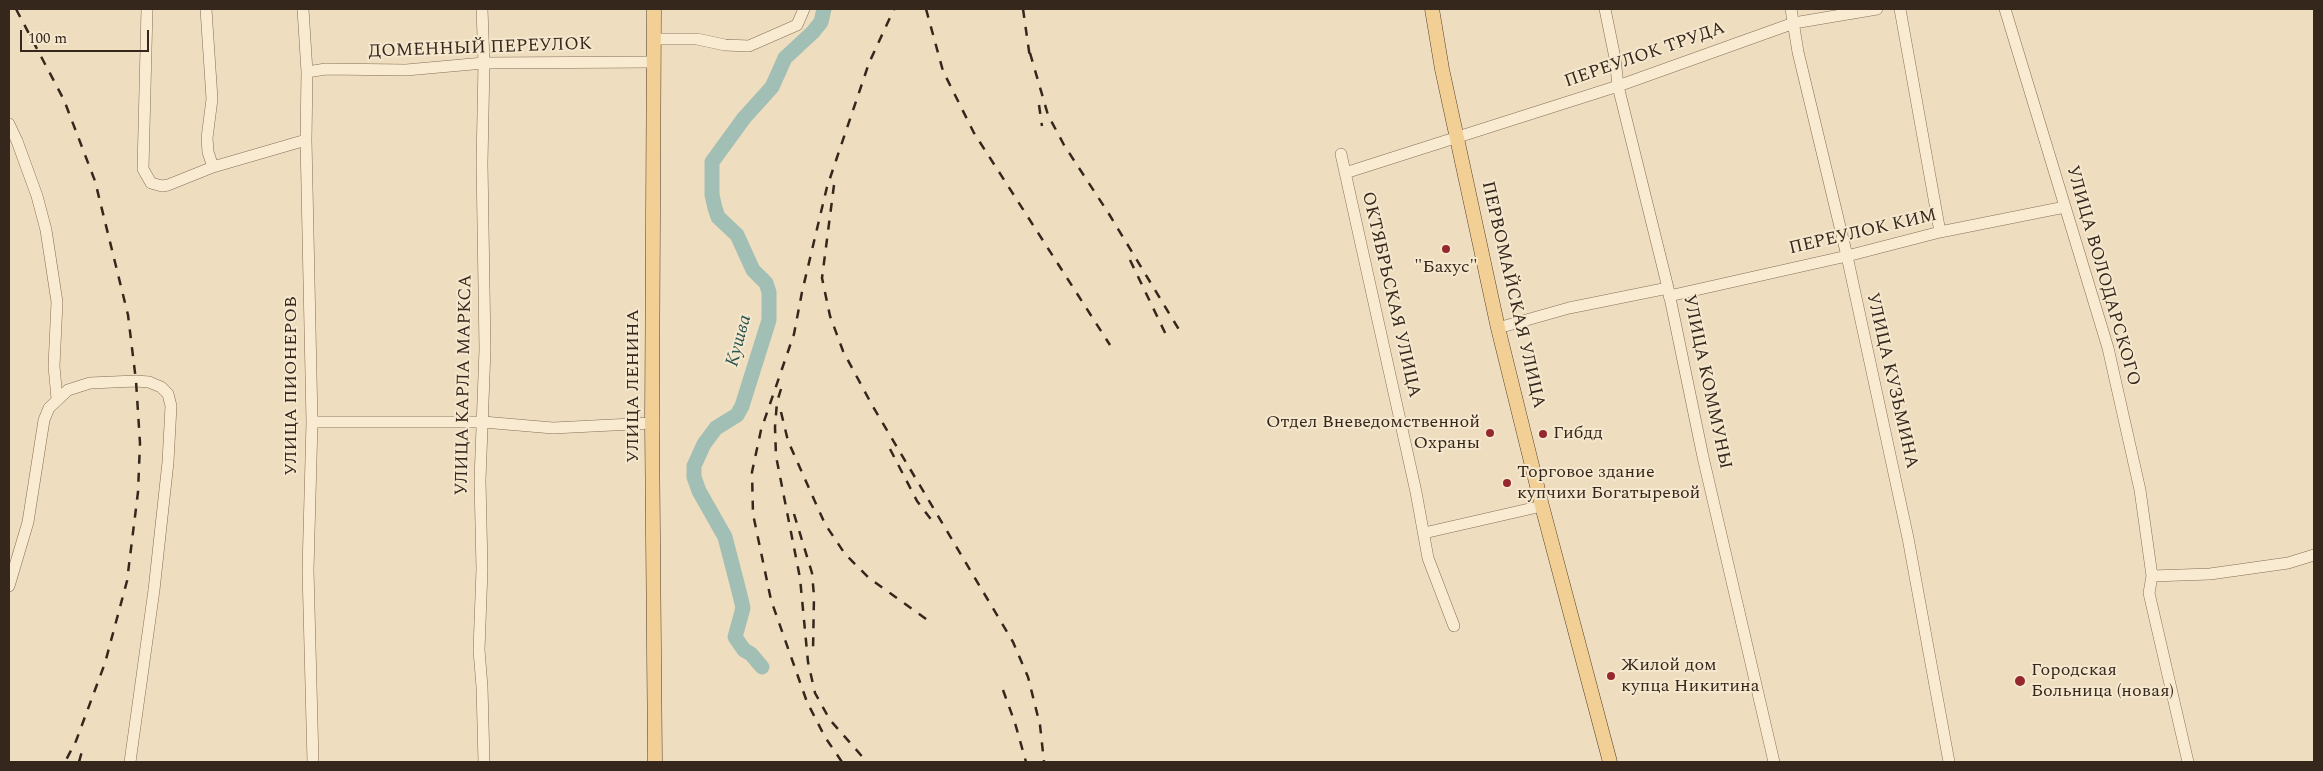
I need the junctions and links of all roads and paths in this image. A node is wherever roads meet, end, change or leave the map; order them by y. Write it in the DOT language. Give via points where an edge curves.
graph roads {
  1 [pos="147,9"];
  2 [pos="206,9"];
  3 [pos="303,9"];
  4 [pos="482,9"];
  5 [pos="654,9"];
  6 [pos="804,9"];
  7 [pos="1432,9"];
  8 [pos="1605,9"];
  9 [pos="1791,9"];
  10 [pos="1877,9"];
  11 [pos="1900,9"];
  12 [pos="2005,9"];
  13 [pos="1794,23"];
  14 [pos="654,39"];
  15 [pos="654,62"];
  16 [pos="484,64"];
  17 [pos="307,72"];
  18 [pos="1618,86"];
  19 [pos="9,124"];
  20 [pos="1456,138"];
  21 [pos="306,140"];
  22 [pos="1342,154"];
  23 [pos="213,167"];
  24 [pos="1345,173"];
  25 [pos="2065,207"];
  26 [pos="1940,232"];
  27 [pos="1847,256"];
  28 [pos="1668,292"];
  29 [pos="1498,328"];
  30 [pos="58,399"];
  31 [pos="312,422"];
  32 [pos="483,422"];
  33 [pos="652,423"];
  34 [pos="1542,506"];
  35 [pos="1424,533"];
  36 [pos="2314,555"];
  37 [pos="2152,576"];
  38 [pos="9,586"];
  39 [pos="1454,626"];
  40 [pos="130,762"];
  41 [pos="313,762"];
  42 [pos="484,762"];
  43 [pos="655,762"];
  44 [pos="1610,762"];
  45 [pos="1774,762"];
  46 [pos="1949,762"];
  47 [pos="2188,762"];
  1 -- 23 [label="street" via="143,169 151,182 162,186"];
  2 -- 23 [label="street" via="212,99 207,138"];
  3 -- 17 [label="street, УЛИЦА ПИОНЕРОВ"];
  4 -- 16 [label="street, УЛИЦА КАРЛА МАРКСА"];
  5 -- 14 [label="main road, УЛИЦА ЛЕНИНА"];
  6 -- 14 [label="street" via="797,25 749,46"];
  7 -- 20 [label="main road, ПЕРВОМАЙСКАЯ УЛИЦА"];
  8 -- 18 [label="street, УЛИЦА КОММУНЫ"];
  9 -- 13 [label="street, УЛИЦА КУЗЬМИНА"];
  10 -- 13 [label="street, ПЕРЕУЛОК ТРУДА"];
  11 -- 26 [label="street"];
  12 -- 25 [label="street, УЛИЦА ВОЛОДАРСКОГО"];
  13 -- 18 [label="street, ПЕРЕУЛОК ТРУДА"];
  13 -- 27 [label="street, УЛИЦА КУЗЬМИНА" via="1798,52"];
  14 -- 15 [label="main road, УЛИЦА ЛЕНИНА"];
  15 -- 16 [label="street, ДОМЕННЫЙ ПЕРЕУЛОК"];
  15 -- 33 [label="main road, УЛИЦА ЛЕНИНА"];
  16 -- 17 [label="street, ДОМЕННЫЙ ПЕРЕУЛОК"];
  16 -- 32 [label="street, УЛИЦА КАРЛА МАРКСА"];
  17 -- 21 [label="street, УЛИЦА ПИОНЕРОВ"];
  18 -- 20 [label="street, ПЕРЕУЛОК ТРУДА"];
  18 -- 28 [label="street, УЛИЦА КОММУНЫ"];
  19 -- 30 [label="street" via="18,141 46,230 57,302 54,366"];
  20 -- 24 [label="street, ПЕРЕУЛОК ТРУДА"];
  20 -- 29 [label="main road, ПЕРВОМАЙСКАЯ УЛИЦА"];
  21 -- 23 [label="street"];
  21 -- 31 [label="street, УЛИЦА ПИОНЕРОВ"];
  22 -- 24 [label="street, ОКТЯБРЬСКАЯ УЛИЦА"];
  24 -- 35 [label="street, ОКТЯБРЬСКАЯ УЛИЦА"];
  25 -- 26 [label="street, ПЕРЕУЛОК КИМ"];
  25 -- 37 [label="street, УЛИЦА ВОЛОДАРСКОГО" via="2108,348 2140,490"];
  26 -- 27 [label="street, ПЕРЕУЛОК КИМ"];
  27 -- 28 [label="street, ПЕРЕУЛОК КИМ"];
  27 -- 46 [label="street, УЛИЦА КУЗЬМИНА" via="1908,538"];
  28 -- 29 [label="street, ПЕРЕУЛОК КИМ" via="1569,308"];
  28 -- 45 [label="street, УЛИЦА КОММУНЫ"];
  29 -- 34 [label="main road, ПЕРВОМАЙСКАЯ УЛИЦА"];
  30 -- 38 [label="street" via="44,420 28,522"];
  30 -- 40 [label="street" via="68,390 90,383 136,381 160,387 168,394 171,406 154,590"];
  31 -- 32 [label="street"];
  31 -- 41 [label="street, УЛИЦА ПИОНЕРОВ" via="308,570"];
  32 -- 33 [label="street" via="553,428"];
  32 -- 42 [label="street, УЛИЦА КАРЛА МАРКСА" via="479,650"];
  33 -- 43 [label="main road, УЛИЦА ЛЕНИНА"];
  34 -- 35 [label="street"];
  34 -- 44 [label="main road, ПЕРВОМАЙСКАЯ УЛИЦА"];
  35 -- 39 [label="street, ОКТЯБРЬСКАЯ УЛИЦА" via="1428,558"];
  36 -- 37 [label="street" via="2288,563 2210,574"];
  37 -- 47 [label="street, УЛИЦА ВОЛОДАРСКОГО" via="2149,594"];
}
